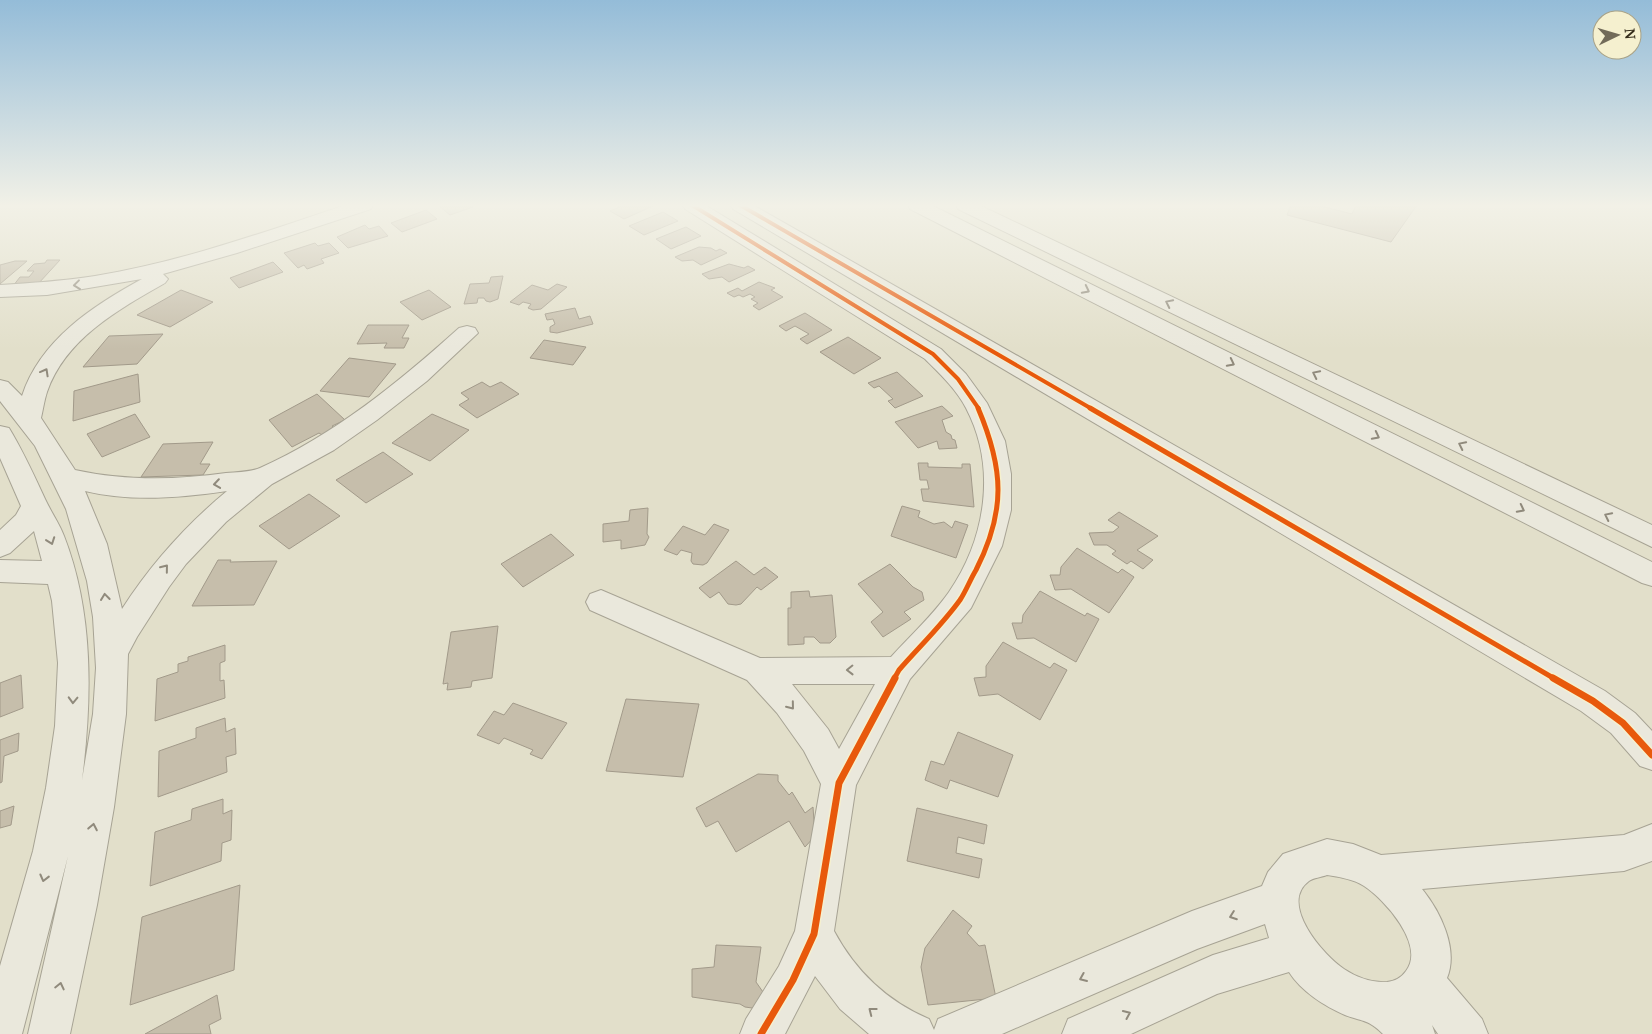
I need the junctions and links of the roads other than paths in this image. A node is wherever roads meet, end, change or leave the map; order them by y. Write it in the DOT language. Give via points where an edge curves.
graph roads {
  1 [pos="217,253"];
  2 [pos="770,253"];
  3 [pos="823,253"];
  4 [pos="1013,253"];
  5 [pos="1065,253"];
  6 [pos="193,261"];
  7 [pos="0,291"];
  8 [pos="467,333"];
  9 [pos="0,387"];
  10 [pos="38,430"];
  11 [pos="7,446"];
  12 [pos="265,476"];
  13 [pos="65,477"];
  14 [pos="35,506"];
  15 [pos="1652,537"];
  16 [pos="0,546"];
  17 [pos="0,571"];
  18 [pos="61,573"];
  19 [pos="1652,575"];
  20 [pos="601,602"];
  21 [pos="112,654"];
  22 [pos="74,664"];
  23 [pos="899,670"];
  24 [pos="758,671"];
  25 [pos="1652,755"];
  26 [pos="839,783"];
  27 [pos="1652,842"];
  28 [pos="1378,874"];
  29 [pos="1279,899"];
  30 [pos="814,934"];
  31 [pos="1296,950"];
  32 [pos="1425,982"];
  33 [pos="1382,1003"];
  34 [pos="1,1034"];
  35 [pos="49,1034"];
  36 [pos="761,1034"];
  37 [pos="914,1034"];
  38 [pos="953,1034"];
  39 [pos="1083,1034"];
  40 [pos="1414,1034"];
  41 [pos="1468,1034"];
  1 -- 6 [label="street"];
  2 -- 23 [label="street" via="933,354 958,379 978,408 992,441 998,474 997,510 988,546 960,600"];
  3 -- 25 [label="street" via="1593,701 1623,723"];
  4 -- 19 [label="street, one-way"];
  15 -- 5 [label="street, one-way"];
  6 -- 7 [label="street, one-way" via="79,285"];
  10 -- 6 [label="street, one-way" via="35,392 48,366 68,342 94,318 125,297"];
  8 -- 12 [label="street" via="386,402 333,439"];
  9 -- 10 [label="street"];
  10 -- 11 [label="street"];
  10 -- 13 [label="street"];
  11 -- 14 [label="street"];
  12 -- 13 [label="street, one-way" via="155,490 91,484"];
  21 -- 12 [label="street, one-way" via="151,586 176,555 204,526"];
  21 -- 13 [label="street, one-way" via="103,584 86,526"];
  14 -- 16 [label="street" via="26,522"];
  14 -- 18 [label="street, one-way" via="50,537"];
  17 -- 18 [label="street"];
  18 -- 22 [label="street"];
  20 -- 24 [label="street"];
  21 -- 22 [label="street"];
  35 -- 21 [label="street, one-way" via="94,821 108,730"];
  22 -- 34 [label="street, one-way" via="72,725 63,796"];
  23 -- 24 [label="street, one-way"];
  23 -- 26 [label="street"];
  24 -- 26 [label="street, one-way" via="789,703 816,740"];
  26 -- 30 [label="street"];
  27 -- 28 [label="street" via="1624,852"];
  28 -- 29 [label="street" via="1344,860 1312,859 1289,873"];
  28 -- 32 [label="street" via="1412,906 1423,925 1430,946 1430,965"];
  29 -- 31 [label="street" via="1286,933"];
  29 -- 38 [label="street, one-way" via="1192,931"];
  30 -- 36 [label="street" via="793,980"];
  37 -- 30 [label="street, one-way" via="871,1011 848,989 828,963"];
  31 -- 33 [label="street" via="1308,966 1340,991"];
  39 -- 31 [label="street, one-way" via="1213,976"];
  32 -- 33 [label="street" via="1414,994 1400,1001"];
  32 -- 41 [label="street"];
  33 -- 40 [label="street"];
}
